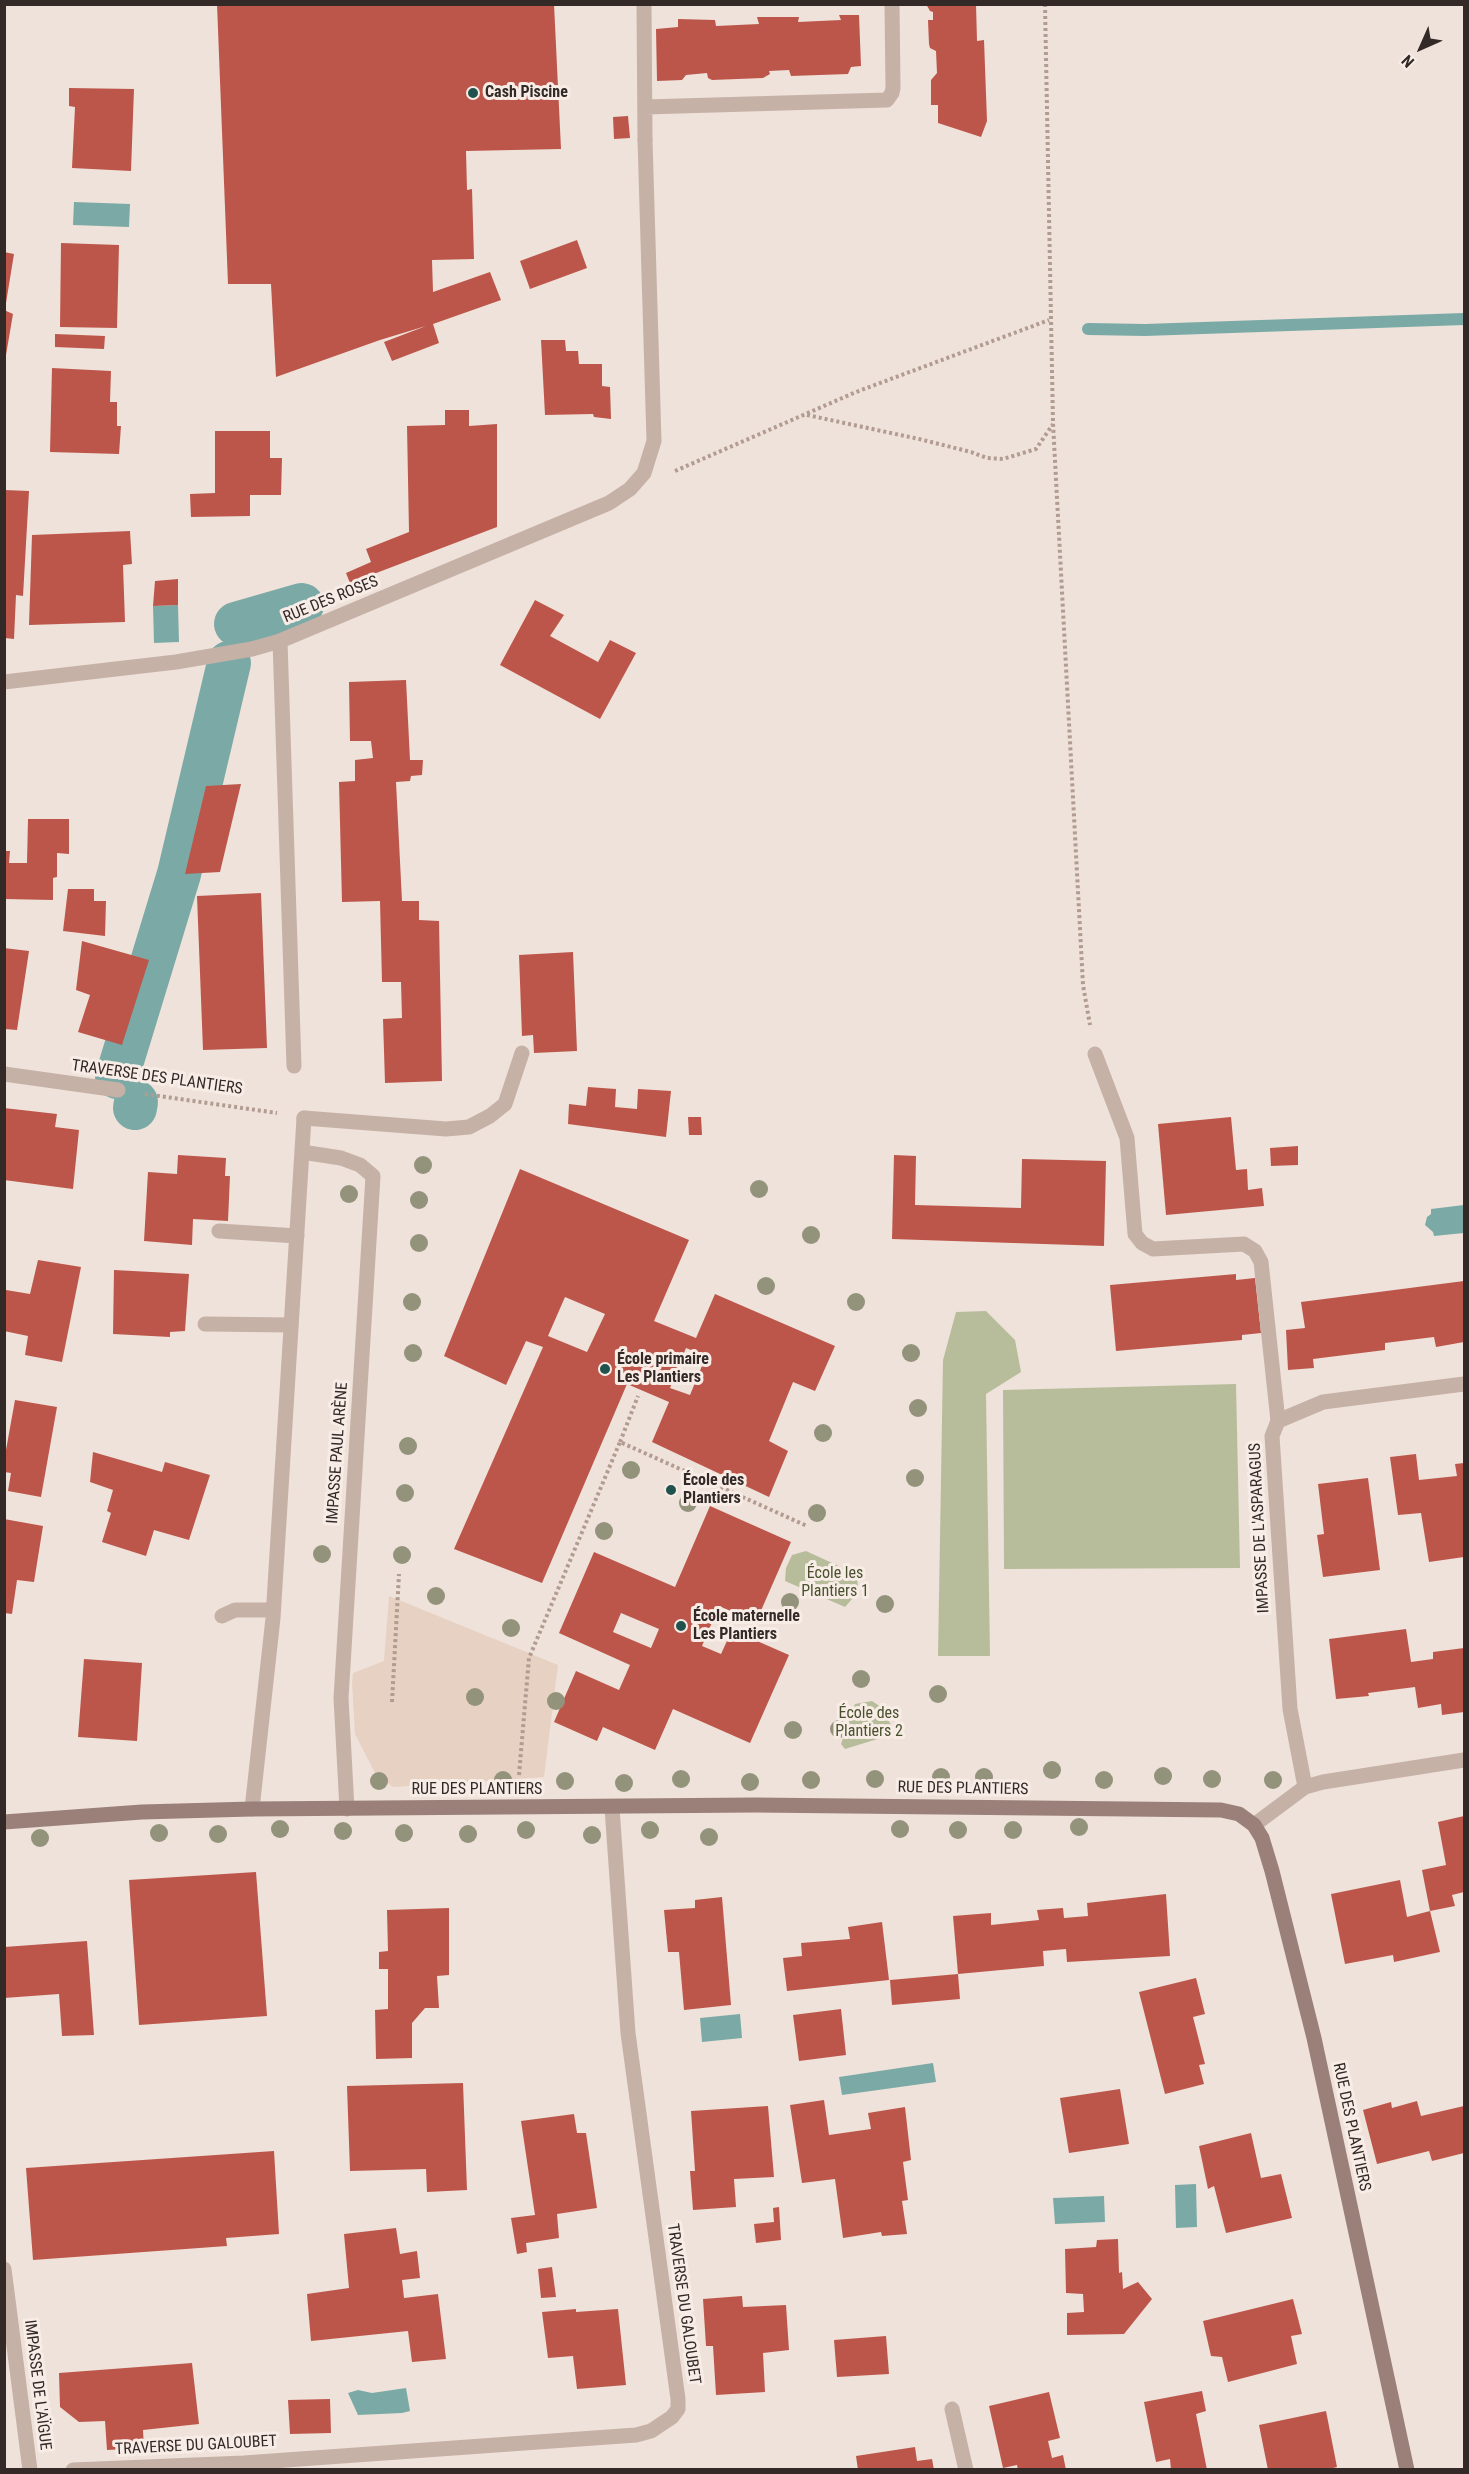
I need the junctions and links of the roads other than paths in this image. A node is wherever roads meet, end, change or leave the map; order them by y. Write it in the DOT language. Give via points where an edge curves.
graph roads {
  1 [pos="644,4"];
  2 [pos="892,4"];
  3 [pos="645,107"];
  4 [pos="280,641"];
  5 [pos="4,682"];
  6 [pos="522,1053"];
  7 [pos="1095,1054"];
  8 [pos="294,1066"];
  9 [pos="4,1074"];
  10 [pos="118,1090"];
  11 [pos="302,1152"];
  12 [pos="219,1231"];
  13 [pos="297,1236"];
  14 [pos="206,1324"];
  15 [pos="291,1325"];
  16 [pos="1464,1384"];
  17 [pos="1278,1421"];
  18 [pos="273,1614"];
  19 [pos="222,1616"];
  20 [pos="1464,1760"];
  21 [pos="1305,1787"];
  22 [pos="612,1808"];
  23 [pos="252,1809"];
  24 [pos="347,1809"];
  25 [pos="4,1822"];
  26 [pos="1254,1825"];
  27 [pos="4,2269"];
  28 [pos="952,2409"];
  29 [pos="30,2469"];
  30 [pos="73,2469"];
  31 [pos="966,2469"];
  32 [pos="1407,2469"];
  1 -- 3 [label="street"];
  2 -- 3 [label="street" via="893,88 886,100"];
  3 -- 4 [label="street, RUE DES ROSES" via="654,441 644,473 630,489 609,503"];
  4 -- 5 [label="street, RUE DES ROSES" via="176,662"];
  4 -- 8 [label="street"];
  6 -- 11 [label="street" via="505,1104 469,1127 446,1129 304,1118"];
  7 -- 17 [label="street, IMPASSE DE L'ASPARAGUS" via="1127,1138 1135,1234 1142,1243 1153,1249 1244,1244 1255,1251 1261,1262"];
  9 -- 10 [label="street, TRAVERSE DES PLANTIERS"];
  11 -- 13 [label="street"];
  11 -- 24 [label="street, IMPASSE PAUL ARÈNE" via="341,1158 360,1165 373,1176 341,1698"];
  12 -- 13 [label="street"];
  13 -- 15 [label="street"];
  14 -- 15 [label="street"];
  15 -- 18 [label="street"];
  16 -- 17 [label="street" via="1323,1402"];
  17 -- 21 [label="street, IMPASSE DE L'ASPARAGUS" via="1272,1436 1290,1709"];
  18 -- 19 [label="street" via="235,1610"];
  18 -- 23 [label="street"];
  20 -- 21 [label="street"];
  21 -- 26 [label="street"];
  22 -- 24 [label="street, RUE DES PLANTIERS"];
  22 -- 26 [label="street, RUE DES PLANTIERS" via="793,1805 1221,1810 1239,1814"];
  22 -- 30 [label="street, TRAVERSE DU GALOUBET" via="627,2033 678,2398 678,2409 672,2417 651,2432 626,2436 244,2463"];
  23 -- 24 [label="street, RUE DES PLANTIERS"];
  23 -- 25 [label="street, RUE DES PLANTIERS"];
  26 -- 32 [label="street, RUE DES PLANTIERS" via="1272,1871 1314,2038"];
  27 -- 29 [label="street, IMPASSE DE L'AÏGUE"];
  28 -- 31 [label="street"];
}
